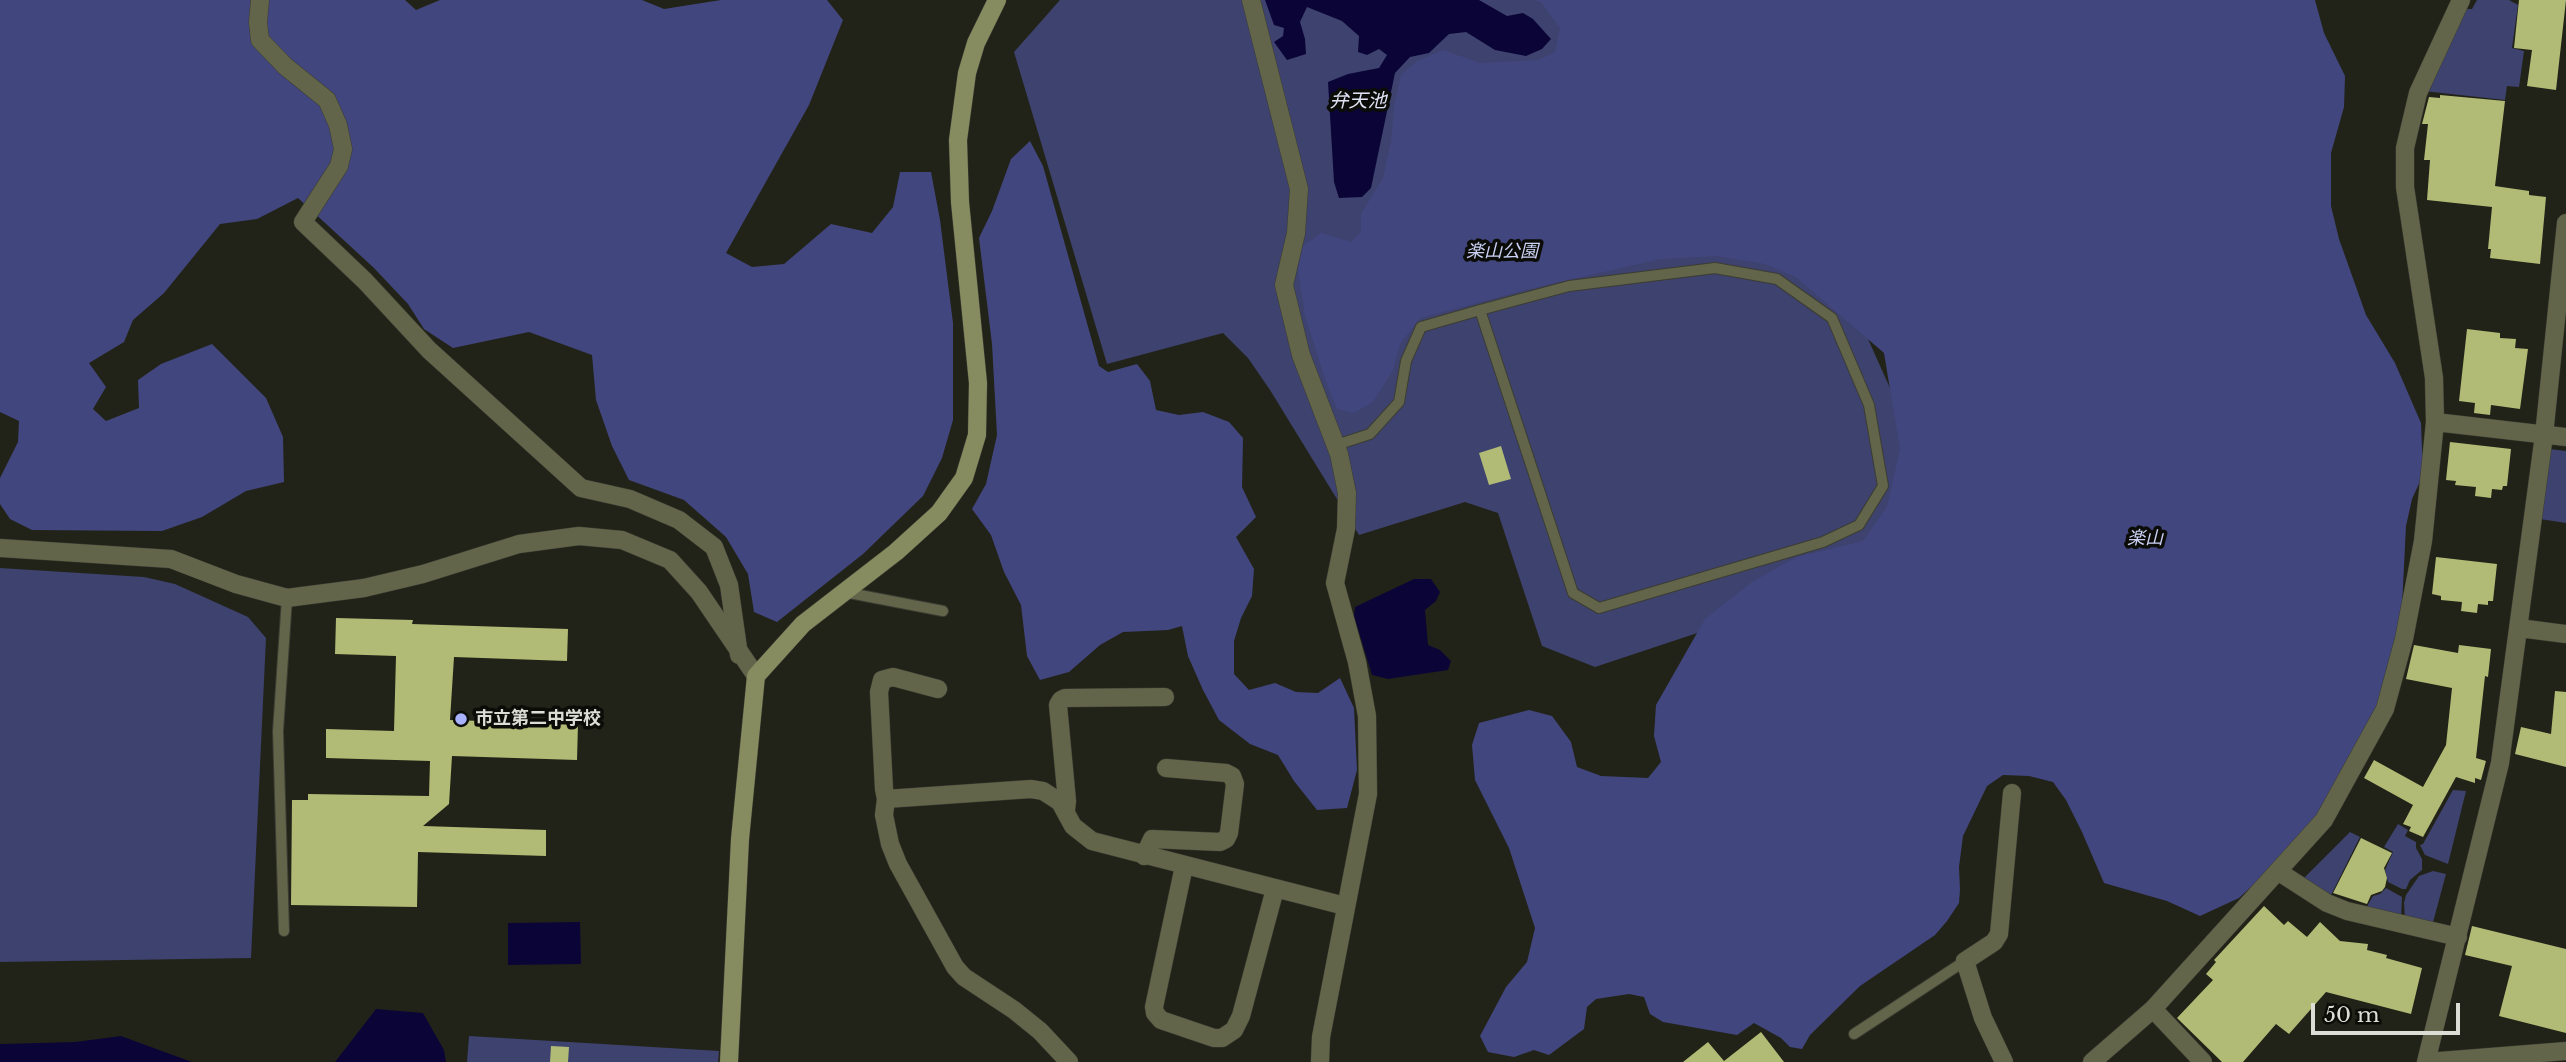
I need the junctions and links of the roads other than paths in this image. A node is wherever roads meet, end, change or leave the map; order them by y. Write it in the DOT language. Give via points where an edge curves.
graph roads {
  1 [pos="260,0"];
  2 [pos="997,0"];
  3 [pos="1251,0"];
  4 [pos="2461,0"];
  5 [pos="2566,223"];
  6 [pos="1480,310"];
  7 [pos="2435,422"];
  8 [pos="2544,435"];
  9 [pos="2566,437"];
  10 [pos="1336,445"];
  11 [pos="0,548"];
  12 [pos="844,593"];
  13 [pos="287,598"];
  14 [pos="943,611"];
  15 [pos="2519,628"];
  16 [pos="2566,634"];
  17 [pos="739,655"];
  18 [pos="756,676"];
  19 [pos="938,689"];
  20 [pos="1165,696"];
  21 [pos="1166,768"];
  22 [pos="2012,793"];
  23 [pos="886,799"];
  24 [pos="1066,810"];
  25 [pos="1144,856"];
  26 [pos="1184,866"];
  27 [pos="2279,872"];
  28 [pos="1275,889"];
  29 [pos="1345,906"];
  30 [pos="284,931"];
  31 [pos="2458,937"];
  32 [pos="1965,961"];
  33 [pos="2153,1009"];
  34 [pos="1854,1034"];
  35 [pos="2566,1051"];
  36 [pos="729,1062"];
  37 [pos="1069,1062"];
  38 [pos="1320,1062"];
  39 [pos="2004,1062"];
  40 [pos="2092,1062"];
  41 [pos="2203,1062"];
  42 [pos="2427,1062"];
  1 -- 17 [label="street" via="260,40 327,100 343,149 339,166 303,222 429,350 581,488 630,499 679,520 714,547 729,585"];
  2 -- 12 [label="street" via="967,73 958,140 978,383 977,435 964,478 939,513"];
  3 -- 10 [label="street" via="1299,189 1296,233 1284,285 1301,355"];
  4 -- 7 [label="street" via="2418,93 2403,165 2434,379"];
  5 -- 8 [label="street"];
  6 -- 6 [label="lane" via="1573,593 1599,608 1823,542 1859,525 1884,486 1869,405 1832,318 1777,279 1715,268 1667,272 1569,286"];
  6 -- 10 [label="lane" via="1421,327 1406,361 1399,402 1370,434"];
  7 -- 8 [label="street"];
  7 -- 27 [label="street" via="2423,541 2385,709 2324,820"];
  8 -- 9 [label="street"];
  8 -- 15 [label="street"];
  10 -- 29 [label="street" via="1347,493 1346,529 1335,583 1367,716 1368,794"];
  11 -- 13 [label="street" via="171,559"];
  12 -- 14 [label="lane"];
  12 -- 18 [label="street" via="803,624"];
  13 -- 17 [label="street" via="364,588 519,544 579,536 622,540 670,560 699,592"];
  13 -- 30 [label="lane" via="278,731"];
  15 -- 16 [label="street"];
  15 -- 31 [label="street" via="2500,763"];
  17 -- 18 [label="street"];
  18 -- 36 [label="street" via="740,839"];
  19 -- 23 [label="street" via="893,677 881,680"];
  20 -- 24 [label="street" via="1061,700"];
  21 -- 25 [label="street" via="1232,776 1235,784 1228,833 1220,842 1152,839"];
  22 -- 32 [label="street" via="1999,934"];
  23 -- 24 [label="street" via="1031,789 1050,795"];
  23 -- 37 [label="street" via="884,815 898,864 956,967 1032,1024"];
  24 -- 25 [label="street" via="1073,826 1092,841"];
  25 -- 26 [label="street"];
  26 -- 28 [label="street"];
  26 -- 28 [label="street" via="1155,1013 1161,1020 1214,1038 1234,1030 1241,1016"];
  27 -- 31 [label="street" via="2347,911"];
  27 -- 33 [label="street"];
  28 -- 29 [label="street"];
  29 -- 38 [label="street"];
  31 -- 42 [label="street"];
  32 -- 34 [label="lane"];
  32 -- 39 [label="street" via="1983,1018"];
  33 -- 40 [label="street"];
  33 -- 41 [label="street"];
  35 -- 42 [label="street"];
}
